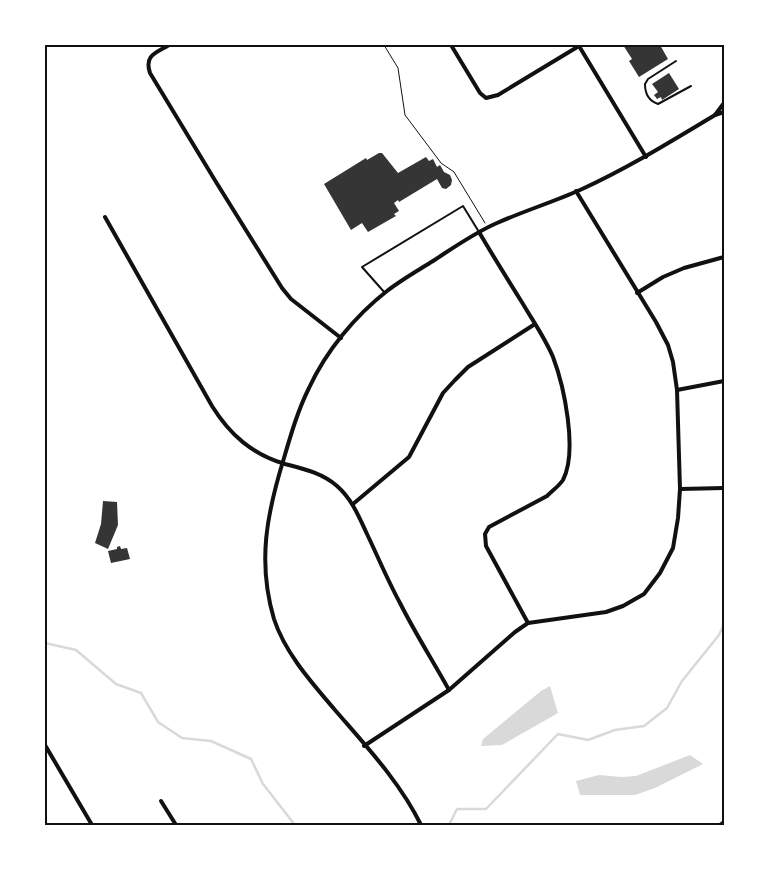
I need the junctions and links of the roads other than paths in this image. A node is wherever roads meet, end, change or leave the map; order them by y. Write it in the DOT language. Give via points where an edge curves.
graph roads {
  1 [pos="169,45"];
  2 [pos="450,45"];
  3 [pos="579,46"];
  4 [pos="676,61"];
  5 [pos="691,86"];
  6 [pos="724,103"];
  7 [pos="724,112"];
  8 [pos="715,115"];
  9 [pos="646,157"];
  10 [pos="576,191"];
  11 [pos="104,217"];
  12 [pos="479,232"];
  13 [pos="724,257"];
  14 [pos="385,293"];
  15 [pos="638,293"];
  16 [pos="535,324"];
  17 [pos="341,338"];
  18 [pos="724,381"];
  19 [pos="677,390"];
  20 [pos="282,463"];
  21 [pos="680,488"];
  22 [pos="724,488"];
  23 [pos="353,504"];
  24 [pos="528,623"];
  25 [pos="449,690"];
  26 [pos="45,745"];
  27 [pos="364,746"];
  28 [pos="161,801"];
  29 [pos="724,822"];
  30 [pos="92,825"];
  31 [pos="176,825"];
  32 [pos="421,825"];
  33 [pos="720,825"];
  1 -- 17 [label="street" via="149,60 150,72 291,299"];
  2 -- 3 [label="street" via="486,98 498,95"];
  3 -- 9 [label="street"];
  4 -- 5 [label="lane" via="648,79 645,84 647,94 658,104"];
  6 -- 8 [label="street"];
  7 -- 8 [label="street"];
  8 -- 9 [label="street"];
  9 -- 10 [label="street"];
  10 -- 12 [label="street"];
  10 -- 15 [label="street"];
  11 -- 20 [label="street" via="222,422 250,447"];
  12 -- 14 [label="street"];
  12 -- 14 [label="lane" via="463,206 362,267"];
  12 -- 16 [label="street"];
  13 -- 15 [label="street" via="684,268"];
  14 -- 17 [label="street" via="352,323"];
  15 -- 19 [label="street" via="668,346"];
  16 -- 23 [label="street" via="468,367 443,393 409,457"];
  16 -- 24 [label="street" via="560,380 571,442 568,466 551,493 489,527 485,534 486,546"];
  17 -- 20 [label="street" via="309,388"];
  18 -- 19 [label="street"];
  19 -- 21 [label="street"];
  20 -- 23 [label="street" via="325,478"];
  20 -- 27 [label="street" via="269,511 264,557 275,620 309,680"];
  21 -- 22 [label="street"];
  21 -- 24 [label="street" via="673,548 644,594 606,612"];
  23 -- 25 [label="street" via="400,603"];
  24 -- 25 [label="street"];
  25 -- 27 [label="street"];
  26 -- 30 [label="street"];
  27 -- 32 [label="street" via="410,803"];
  28 -- 31 [label="street"];
  29 -- 33 [label="street"];
}
